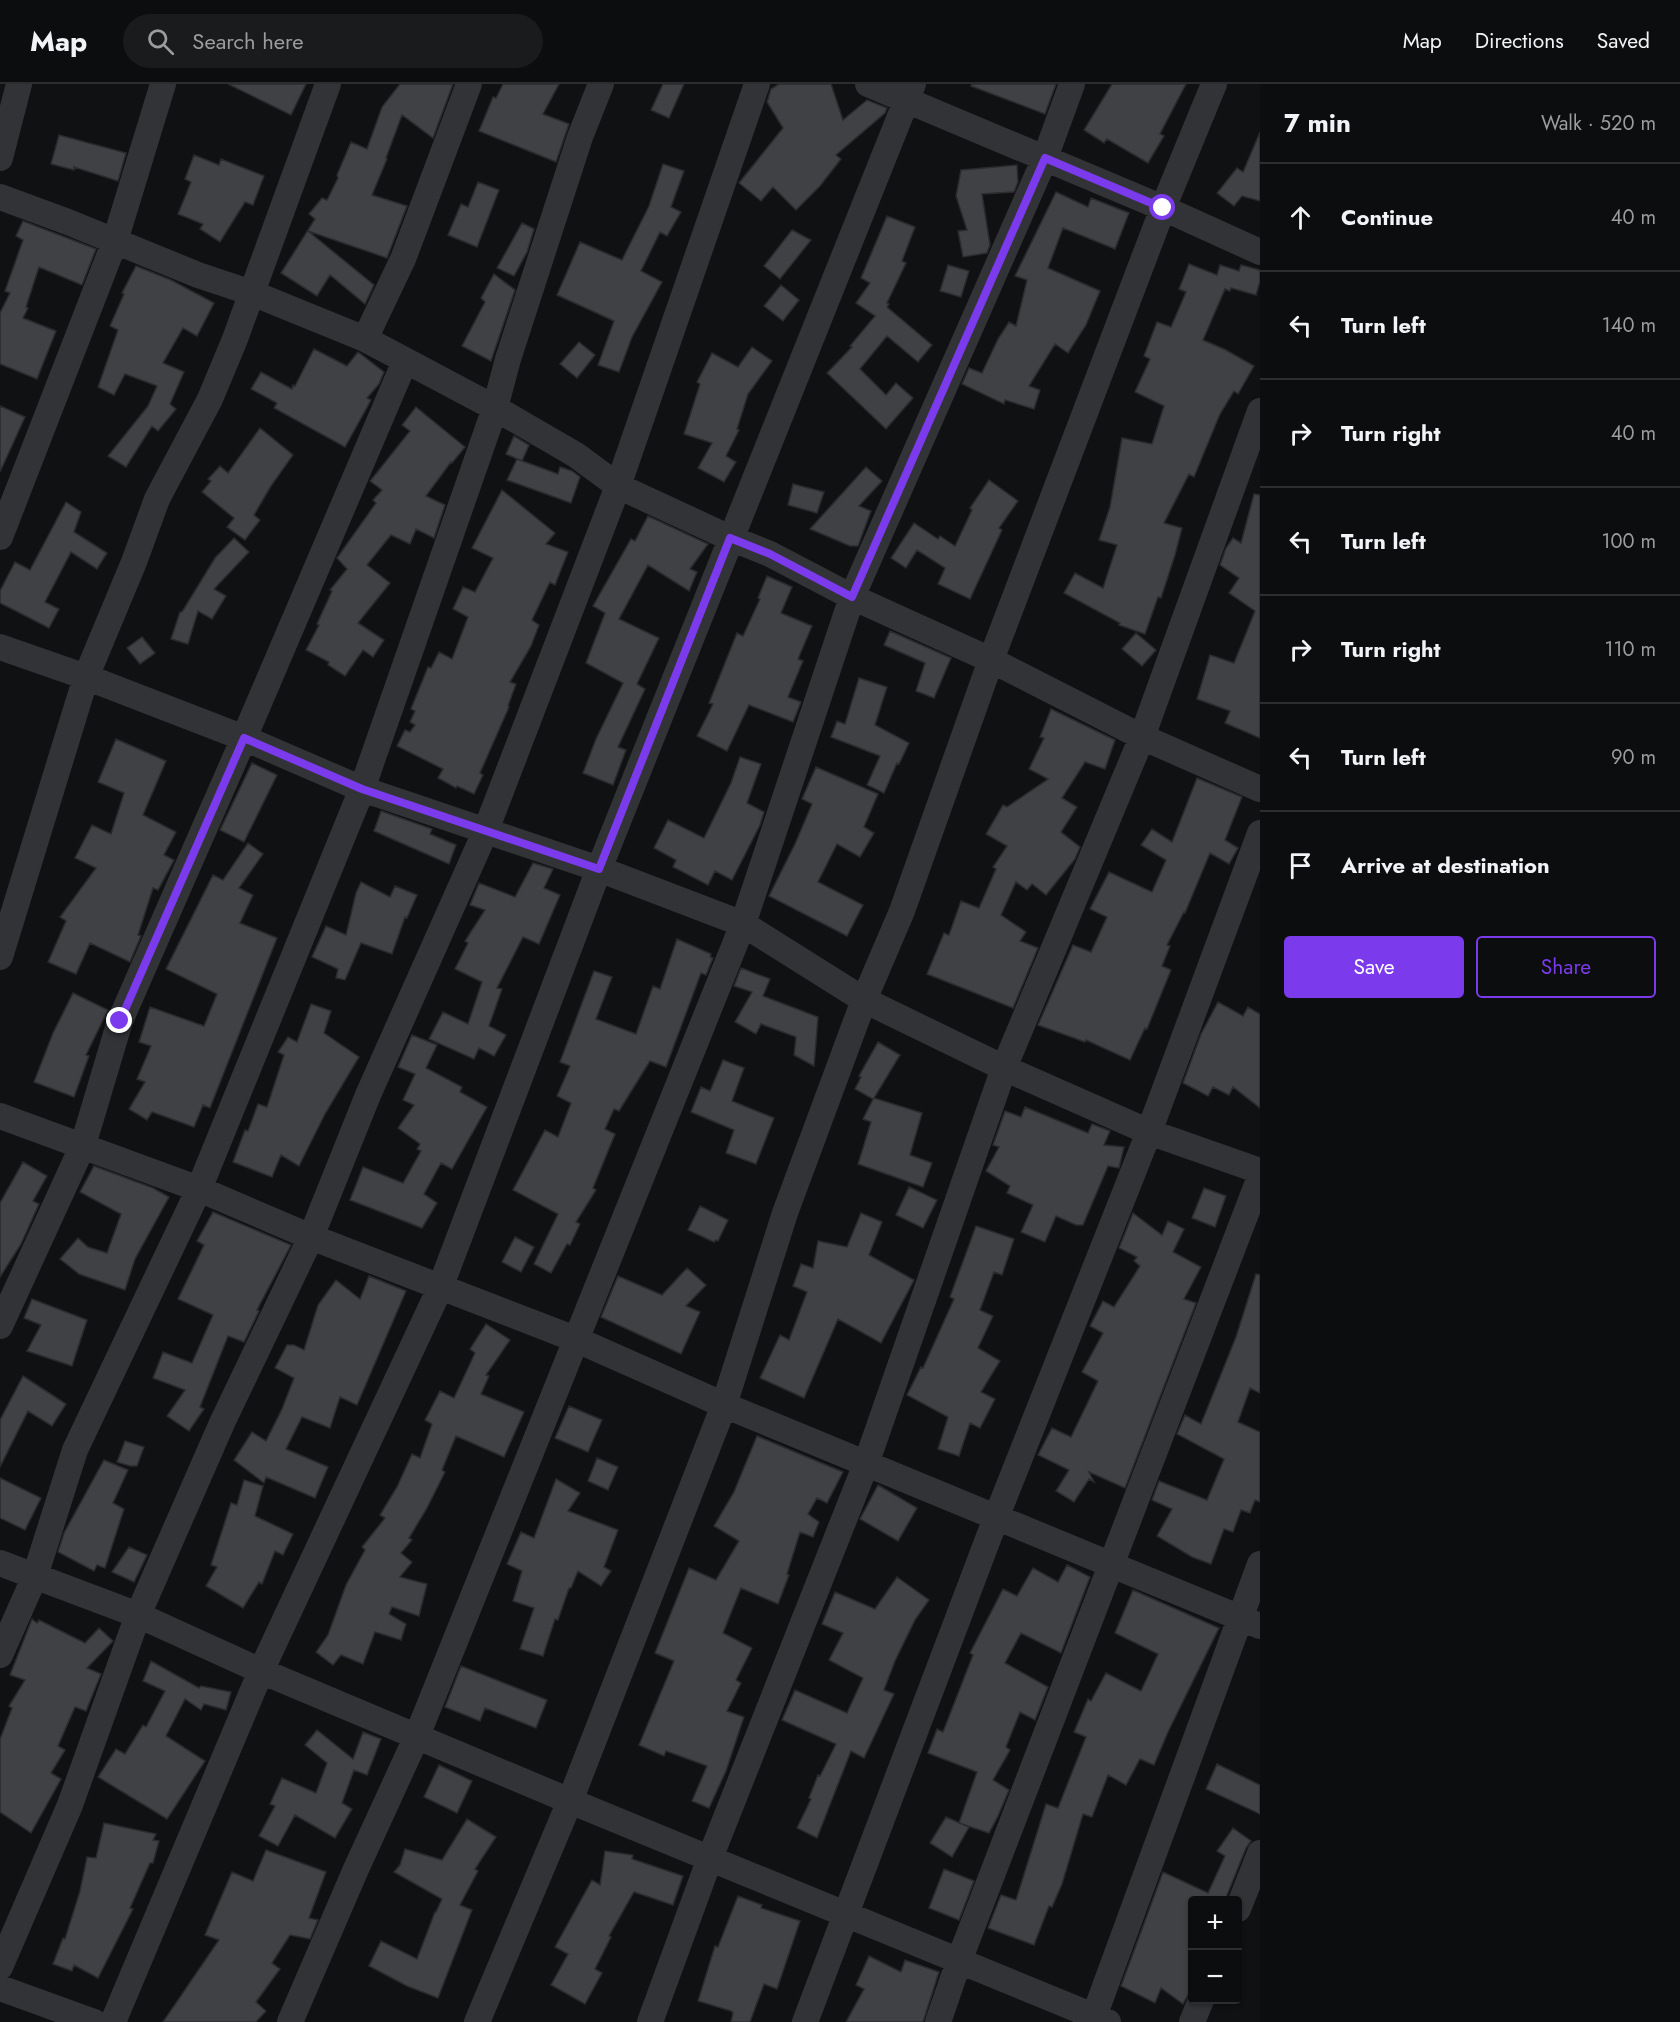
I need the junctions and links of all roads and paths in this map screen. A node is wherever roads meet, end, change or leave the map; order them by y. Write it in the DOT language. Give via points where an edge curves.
graph roads {
  1 [pos="19,84"];
  2 [pos="163,84"];
  3 [pos="328,84"];
  4 [pos="469,84"];
  5 [pos="601,84"];
  6 [pos="757,84"];
  7 [pos="868,84"];
  8 [pos="1072,84"];
  9 [pos="1214,84"];
  10 [pos="910,92"];
  11 [pos="0,158"];
  12 [pos="1045,158"];
  13 [pos="0,197"];
  14 [pos="1163,208"];
  15 [pos="115,241"];
  16 [pos="1260,252"];
  17 [pos="252,293"];
  18 [pos="365,339"];
  19 [pos="405,361"];
  20 [pos="495,408"];
  21 [pos="1260,411"];
  22 [pos="618,486"];
  23 [pos="0,537"];
  24 [pos="730,538"];
  25 [pos="852,597"];
  26 [pos="0,648"];
  27 [pos="991,660"];
  28 [pos="86,677"];
  29 [pos="1142,737"];
  30 [pos="244,738"];
  31 [pos="362,789"];
  32 [pos="1260,789"];
  33 [pos="486,830"];
  34 [pos="1260,833"];
  35 [pos="599,869"];
  36 [pos="743,924"];
  37 [pos="0,957"];
  38 [pos="864,1000"];
  39 [pos="1004,1068"];
  40 [pos="0,1116"];
  41 [pos="1149,1132"];
  42 [pos="83,1145"];
  43 [pos="1260,1172"];
  44 [pos="1260,1177"];
  45 [pos="200,1189"];
  46 [pos="311,1237"];
  47 [pos="440,1288"];
  48 [pos="0,1326"];
  49 [pos="575,1339"];
  50 [pos="724,1405"];
  51 [pos="866,1464"];
  52 [pos="996,1518"];
  53 [pos="0,1563"];
  54 [pos="1260,1564"];
  55 [pos="1112,1565"];
  56 [pos="35,1576"];
  57 [pos="138,1615"];
  58 [pos="1250,1621"];
  59 [pos="0,1655"];
  60 [pos="261,1671"];
  61 [pos="417,1736"];
  62 [pos="570,1801"];
  63 [pos="1260,1853"];
  64 [pos="710,1858"];
  65 [pos="1242,1899"];
  66 [pos="845,1914"];
  67 [pos="959,1961"];
  68 [pos="0,1967"];
  69 [pos="0,1988"];
  70 [pos="1200,2004"];
  71 [pos="1098,2020"];
  72 [pos="94,2022"];
  73 [pos="113,2022"];
  74 [pos="290,2022"];
  75 [pos="477,2022"];
  76 [pos="650,2022"];
  77 [pos="805,2022"];
  78 [pos="938,2022"];
  79 [pos="1192,2022"];
  1 -- 11 [label="street"];
  2 -- 15 [label="street"];
  3 -- 17 [label="street"];
  4 -- 18 [label="street" via="403,259"];
  5 -- 20 [label="street" via="576,148"];
  6 -- 22 [label="street"];
  7 -- 10 [label="street"];
  8 -- 12 [label="street"];
  9 -- 14 [label="street"];
  10 -- 12 [label="street"];
  10 -- 24 [label="street"];
  12 -- 14 [label="street"];
  12 -- 25 [label="street"];
  13 -- 15 [label="street"];
  14 -- 16 [label="street"];
  14 -- 27 [label="street"];
  15 -- 17 [label="street"];
  15 -- 23 [label="street"];
  17 -- 18 [label="street"];
  17 -- 28 [label="street" via="210,399 157,499"];
  18 -- 19 [label="street"];
  19 -- 20 [label="street"];
  19 -- 30 [label="street"];
  20 -- 22 [label="street" via="576,455"];
  20 -- 31 [label="street"];
  21 -- 29 [label="street"];
  22 -- 24 [label="street"];
  22 -- 33 [label="street"];
  24 -- 25 [label="street" via="770,554"];
  24 -- 35 [label="street"];
  25 -- 27 [label="street"];
  25 -- 36 [label="street"];
  26 -- 28 [label="street"];
  27 -- 29 [label="street"];
  27 -- 38 [label="street" via="902,911"];
  28 -- 30 [label="street"];
  28 -- 37 [label="street"];
  29 -- 32 [label="street"];
  29 -- 39 [label="street"];
  30 -- 31 [label="street"];
  30 -- 42 [label="street" via="120,1021"];
  31 -- 33 [label="street"];
  31 -- 45 [label="street"];
  33 -- 35 [label="street"];
  33 -- 46 [label="street" via="368,1095"];
  34 -- 41 [label="street"];
  35 -- 36 [label="street"];
  35 -- 47 [label="street"];
  36 -- 38 [label="street"];
  36 -- 49 [label="street"];
  38 -- 39 [label="street"];
  38 -- 50 [label="street" via="785,1213"];
  39 -- 41 [label="street"];
  39 -- 51 [label="street"];
  40 -- 42 [label="street"];
  41 -- 43 [label="street"];
  41 -- 52 [label="street"];
  42 -- 45 [label="street"];
  42 -- 48 [label="street"];
  44 -- 55 [label="street"];
  45 -- 46 [label="street"];
  45 -- 56 [label="street" via="75,1450"];
  46 -- 47 [label="street"];
  46 -- 57 [label="street" via="222,1423"];
  47 -- 49 [label="street"];
  47 -- 60 [label="street"];
  49 -- 50 [label="street"];
  49 -- 61 [label="street"];
  50 -- 51 [label="street"];
  50 -- 62 [label="street"];
  51 -- 52 [label="street"];
  51 -- 64 [label="street"];
  52 -- 55 [label="street"];
  52 -- 66 [label="street"];
  53 -- 56 [label="street"];
  54 -- 58 [label="street"];
  55 -- 58 [label="street"];
  55 -- 67 [label="street"];
  56 -- 57 [label="street"];
  56 -- 59 [label="street"];
  57 -- 60 [label="street"];
  57 -- 68 [label="street" via="70,1805"];
  58 -- 71 [label="street"];
  60 -- 61 [label="street"];
  60 -- 73 [label="street"];
  61 -- 62 [label="street"];
  61 -- 74 [label="street"];
  62 -- 64 [label="street"];
  62 -- 75 [label="street"];
  63 -- 65 [label="street"];
  64 -- 66 [label="street"];
  64 -- 76 [label="street"];
  66 -- 67 [label="street"];
  66 -- 77 [label="street"];
  67 -- 71 [label="street"];
  67 -- 78 [label="street"];
  69 -- 72 [label="street"];
  70 -- 79 [label="street"];
}
